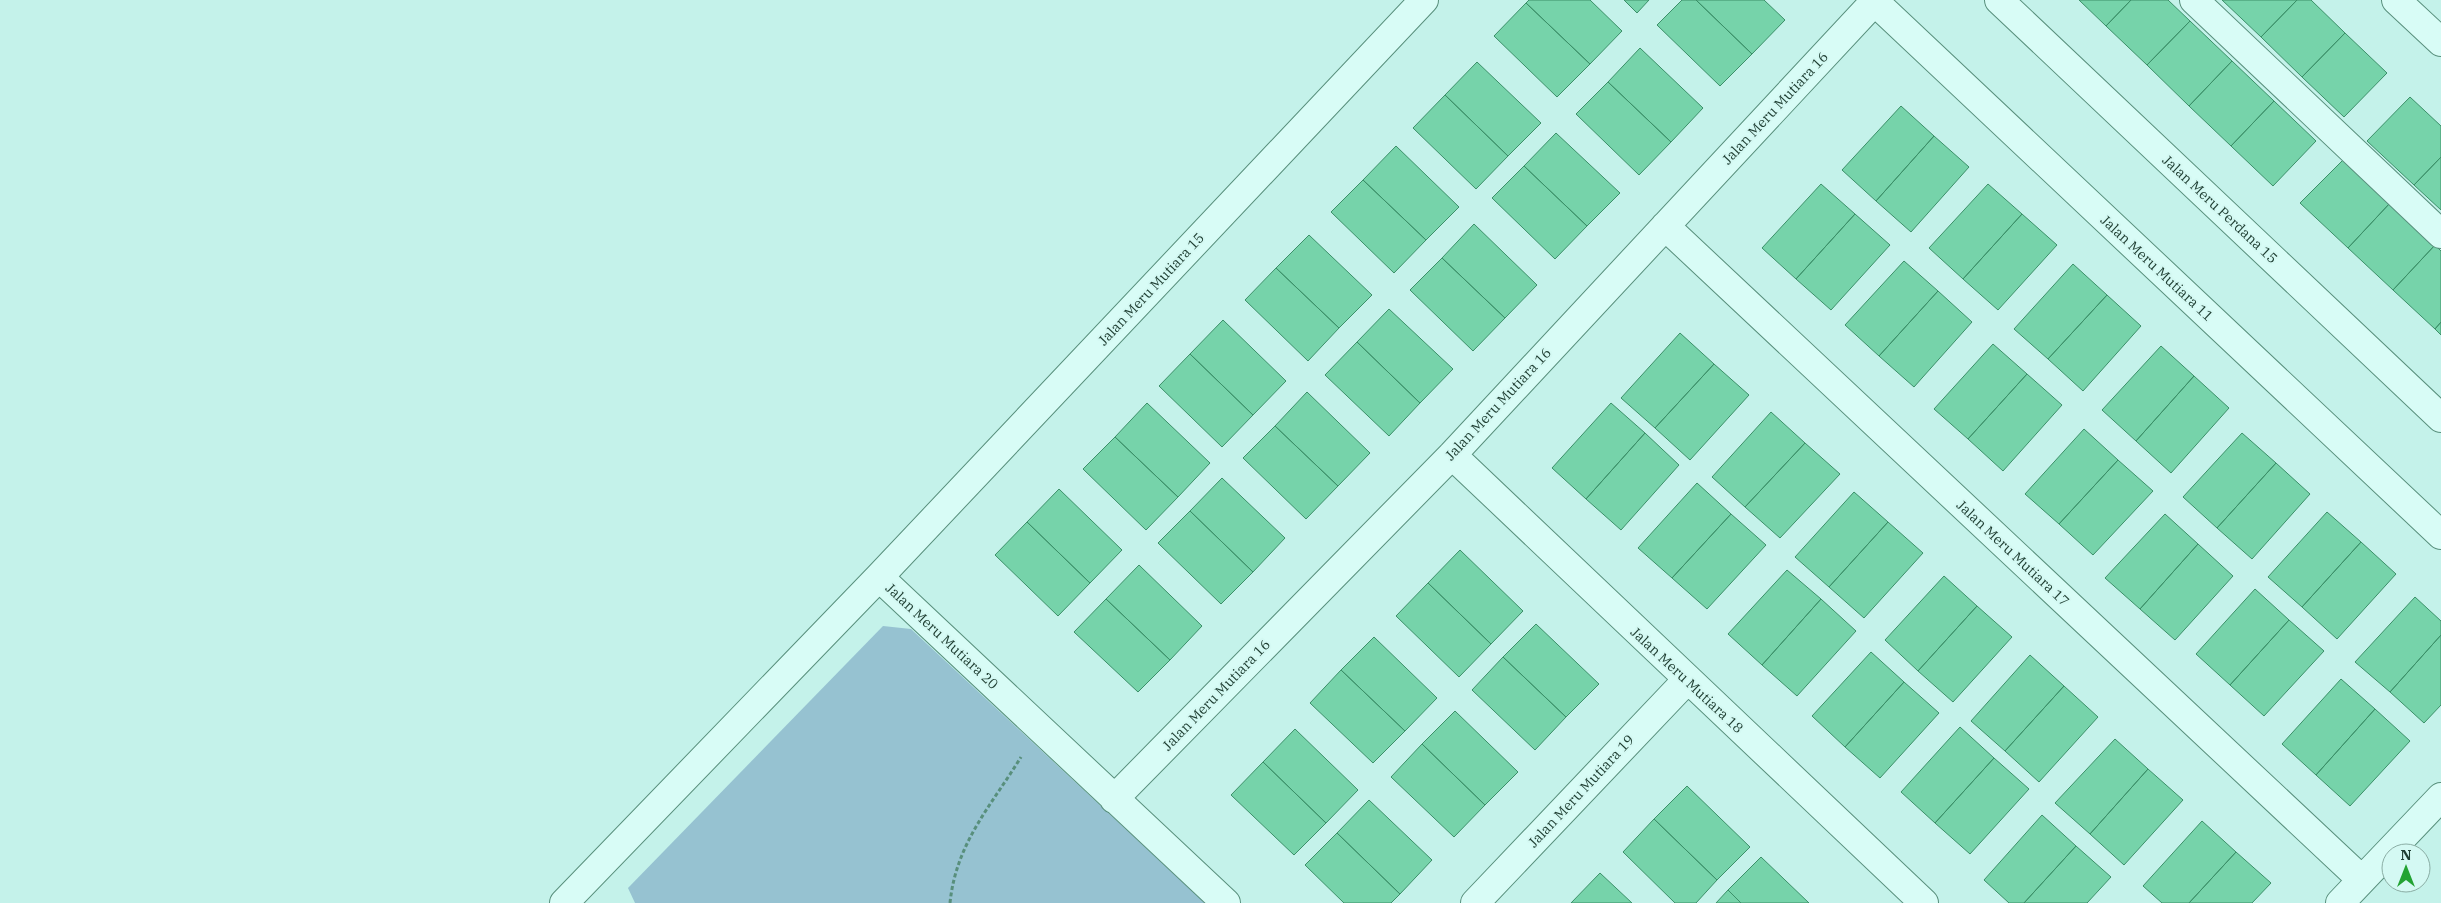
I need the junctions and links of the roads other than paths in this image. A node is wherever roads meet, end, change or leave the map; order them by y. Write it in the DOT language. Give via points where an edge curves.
graph roads {
  1 [pos="1424,0"];
  2 [pos="1999,0"];
  3 [pos="2194,0"];
  4 [pos="2396,0"];
  5 [pos="1874,1"];
  6 [pos="2441,42"];
  7 [pos="1665,226"];
  8 [pos="2441,234"];
  9 [pos="2441,418"];
  10 [pos="1452,455"];
  11 [pos="2441,535"];
  12 [pos="878,577"];
  13 [pos="1687,680"];
  14 [pos="2441,797"];
  15 [pos="1114,799"];
  16 [pos="2362,880"];
  17 [pos="1921,902"];
  18 [pos="564,903"];
  19 [pos="1226,903"];
  20 [pos="1475,903"];
  21 [pos="2340,903"];
  1 -- 12 [label="street, Jalan Meru Mutiara 15"];
  2 -- 9 [label="street, Jalan Meru Perdana 15"];
  3 -- 8 [label="street"];
  4 -- 6 [label="street"];
  5 -- 7 [label="street, Jalan Meru Mutiara 16"];
  5 -- 11 [label="street, Jalan Meru Mutiara 11"];
  7 -- 10 [label="street, Jalan Meru Mutiara 16"];
  7 -- 16 [label="street, Jalan Meru Mutiara 17"];
  10 -- 13 [label="street, Jalan Meru Mutiara 18"];
  10 -- 15 [label="street, Jalan Meru Mutiara 16"];
  12 -- 15 [label="street, Jalan Meru Mutiara 20"];
  12 -- 18 [label="street, Jalan Meru Mutiara 20"];
  13 -- 17 [label="street, Jalan Meru Mutiara 18"];
  13 -- 20 [label="street, Jalan Meru Mutiara 19"];
  14 -- 16 [label="street"];
  15 -- 19 [label="street, Jalan Meru Mutiara 20"];
  16 -- 21 [label="street"];
}
